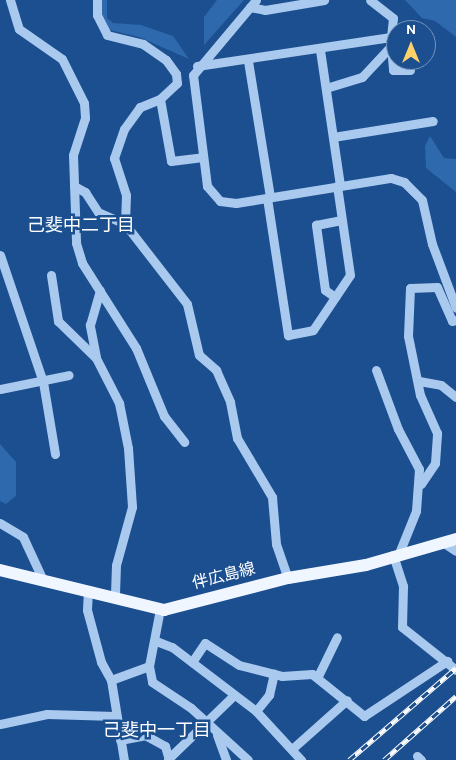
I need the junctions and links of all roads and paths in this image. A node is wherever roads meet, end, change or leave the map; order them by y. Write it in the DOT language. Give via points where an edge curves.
graph roads {
  1 [pos="10,0"];
  2 [pos="97,0"];
  3 [pos="324,0"];
  4 [pos="370,0"];
  5 [pos="253,4"];
  6 [pos="393,20"];
  7 [pos="386,43"];
  8 [pos="386,48"];
  9 [pos="320,50"];
  10 [pos="248,61"];
  11 [pos="197,66"];
  12 [pos="326,88"];
  13 [pos="160,99"];
  14 [pos="433,122"];
  15 [pos="333,137"];
  16 [pos="203,157"];
  17 [pos="74,186"];
  18 [pos="338,186"];
  19 [pos="269,198"];
  20 [pos="342,220"];
  21 [pos="125,224"];
  22 [pos="0,255"];
  23 [pos="2,268"];
  24 [pos="51,274"];
  25 [pos="100,290"];
  26 [pos="335,297"];
  27 [pos="456,308"];
  28 [pos="456,320"];
  29 [pos="96,358"];
  30 [pos="376,370"];
  31 [pos="69,376"];
  32 [pos="419,381"];
  33 [pos="43,382"];
  34 [pos="0,388"];
  35 [pos="456,397"];
  36 [pos="184,442"];
  37 [pos="55,454"];
  38 [pos="421,484"];
  39 [pos="0,523"];
  40 [pos="450,541"];
  41 [pos="456,552"];
  42 [pos="396,554"];
  43 [pos="0,570"];
  44 [pos="42,578"];
  45 [pos="288,578"];
  46 [pos="88,590"];
  47 [pos="115,597"];
  48 [pos="160,609"];
  49 [pos="337,637"];
  50 [pos="156,641"];
  51 [pos="447,661"];
  52 [pos="192,662"];
  53 [pos="149,666"];
  54 [pos="456,670"];
  55 [pos="274,674"];
  56 [pos="318,676"];
  57 [pos="111,680"];
  58 [pos="234,695"];
  59 [pos="347,700"];
  60 [pos="256,711"];
  61 [pos="115,716"];
  62 [pos="0,724"];
  63 [pos="212,727"];
  64 [pos="120,740"];
  65 [pos="293,748"];
  66 [pos="124,760"];
  67 [pos="168,760"];
  68 [pos="226,760"];
  69 [pos="248,760"];
  70 [pos="301,760"];
  1 -- 17 [label="street" via="20,29 62,59 84,103 85,118 73,155"];
  2 -- 13 [label="street" via="97,15 107,35 143,44 166,60 176,74 177,83"];
  3 -- 5 [label="street" via="264,10"];
  4 -- 6 [label="street"];
  5 -- 11 [label="street"];
  7 -- 9 [label="street"];
  8 -- 12 [label="street" via="362,78"];
  9 -- 10 [label="street"];
  9 -- 12 [label="street"];
  10 -- 11 [label="street"];
  10 -- 19 [label="street"];
  11 -- 16 [label="street" via="191,85"];
  12 -- 15 [label="street"];
  13 -- 16 [label="street" via="170,161"];
  13 -- 21 [label="street" via="140,108 124,130 114,158 126,195"];
  14 -- 15 [label="street"];
  15 -- 18 [label="street"];
  16 -- 19 [label="street" via="207,186 220,201"];
  17 -- 21 [label="street" via="85,192 98,212"];
  17 -- 25 [label="street" via="76,243 82,263"];
  18 -- 19 [label="street"];
  18 -- 20 [label="street"];
  18 -- 27 [label="street" via="390,178 415,189"];
  19 -- 26 [label="street" via="288,335 313,330"];
  20 -- 26 [label="street" via="350,274"];
  20 -- 26 [label="street" via="316,225 325,290"];
  21 -- 45 [label="street" via="187,304 199,354 216,370 230,402 237,438 269,489 276,544"];
  22 -- 23 [label="street"];
  23 -- 33 [label="street"];
  24 -- 29 [label="street" via="58,321"];
  25 -- 29 [label="street" via="90,325"];
  25 -- 36 [label="street" via="136,348 164,416"];
  28 -- 32 [label="street" via="452,321 437,287 410,288 408,336"];
  29 -- 47 [label="street" via="110,394 119,403 132,484 130,522 115,572"];
  30 -- 38 [label="street" via="398,429 419,469"];
  31 -- 33 [label="street"];
  32 -- 35 [label="street" via="441,385"];
  32 -- 38 [label="street" via="437,433 435,463"];
  33 -- 34 [label="street"];
  33 -- 37 [label="street"];
  38 -- 42 [label="street"];
  39 -- 44 [label="street" via="23,538"];
  40 -- 41 [label="street"];
  40 -- 42 [label="main road, 伴広島線"];
  42 -- 45 [label="main road, 伴広島線" via="312,577"];
  42 -- 51 [label="street" via="403,586 402,627"];
  43 -- 44 [label="main road, 伴広島線"];
  44 -- 46 [label="main road, 伴広島線"];
  45 -- 48 [label="main road, 伴広島線"];
  46 -- 47 [label="main road, 伴広島線"];
  46 -- 57 [label="street" via="87,610 95,643"];
  47 -- 48 [label="main road, 伴広島線"];
  48 -- 50 [label="street"];
  49 -- 56 [label="street"];
  50 -- 52 [label="street"];
  50 -- 53 [label="street"];
  51 -- 54 [label="street"];
  51 -- 59 [label="street" via="364,716"];
  52 -- 55 [label="street" via="205,643 229,662"];
  52 -- 58 [label="street"];
  53 -- 57 [label="street"];
  53 -- 63 [label="street" via="156,688"];
  55 -- 56 [label="street"];
  55 -- 60 [label="street" via="269,695"];
  56 -- 59 [label="street"];
  57 -- 61 [label="street"];
  58 -- 60 [label="street"];
  58 -- 63 [label="street"];
  59 -- 65 [label="street"];
  60 -- 65 [label="street"];
  61 -- 62 [label="street" via="47,714"];
  61 -- 64 [label="street"];
  63 -- 67 [label="street"];
  63 -- 68 [label="street"];
  63 -- 69 [label="street"];
  64 -- 66 [label="street"];
  64 -- 67 [label="street" via="145,734 165,746"];
  65 -- 70 [label="street"];
}
